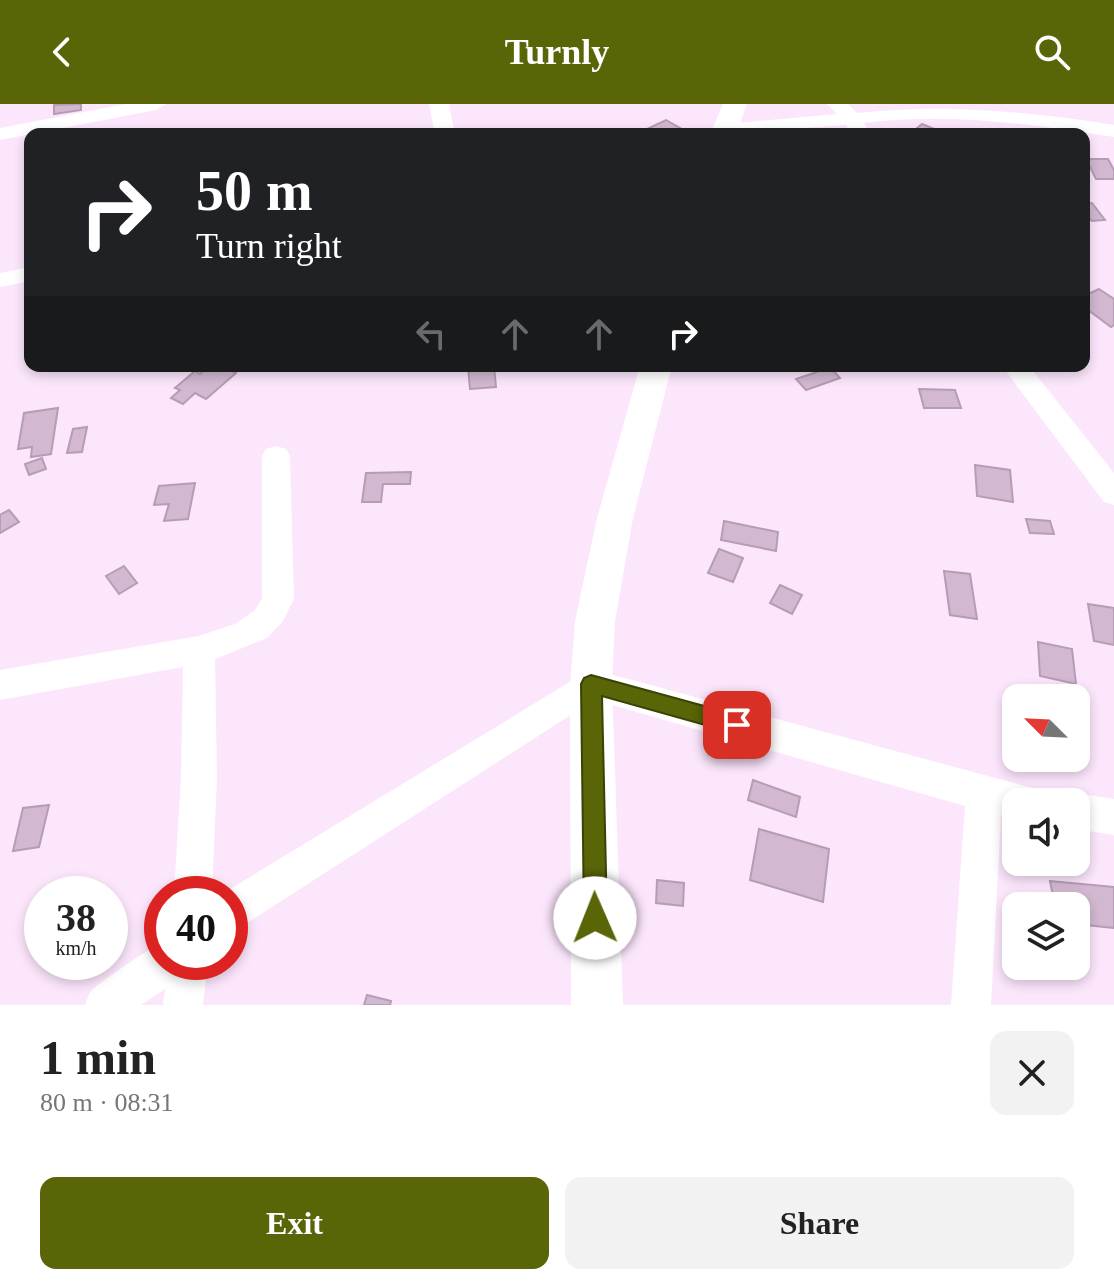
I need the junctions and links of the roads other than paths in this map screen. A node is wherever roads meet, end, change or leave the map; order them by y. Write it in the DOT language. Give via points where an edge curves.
graph roads {
  1 [pos="156,104"];
  2 [pos="439,104"];
  3 [pos="735,104"];
  4 [pos="837,104"];
  5 [pos="1046,112"];
  6 [pos="857,126"];
  7 [pos="31,128"];
  8 [pos="444,128"];
  9 [pos="726,128"];
  10 [pos="813,128"];
  11 [pos="24,129"];
  12 [pos="1114,131"];
  13 [pos="0,134"];
  14 [pos="24,275"];
  15 [pos="0,280"];
  16 [pos="654,372"];
  17 [pos="1020,372"];
  18 [pos="276,456"];
  19 [pos="1114,494"];
  20 [pos="199,650"];
  21 [pos="591,684"];
  22 [pos="0,685"];
  23 [pos="984,794"];
  24 [pos="1002,797"];
  25 [pos="1090,813"];
  26 [pos="1114,817"];
  27 [pos="194,876"];
  28 [pos="248,900"];
  29 [pos="144,979"];
  30 [pos="186,980"];
  31 [pos="105,1005"];
  32 [pos="183,1005"];
  33 [pos="597,1005"];
  34 [pos="971,1005"];
  1 -- 7 [label="street"];
  2 -- 8 [label="street"];
  3 -- 9 [label="street"];
  4 -- 6 [label="street"];
  5 -- 6 [label="street" via="938,104 890,107"];
  5 -- 12 [label="street"];
  6 -- 10 [label="street"];
  11 -- 13 [label="street"];
  14 -- 15 [label="street"];
  16 -- 21 [label="street" via="606,560"];
  17 -- 19 [label="street"];
  18 -- 20 [label="street" via="278,599 262,626"];
  20 -- 22 [label="street"];
  20 -- 27 [label="street"];
  21 -- 23 [label="street"];
  21 -- 28 [label="street"];
  21 -- 33 [label="street"];
  23 -- 24 [label="street"];
  23 -- 34 [label="street"];
  25 -- 26 [label="street"];
  29 -- 31 [label="street"];
  30 -- 32 [label="street"];
}
